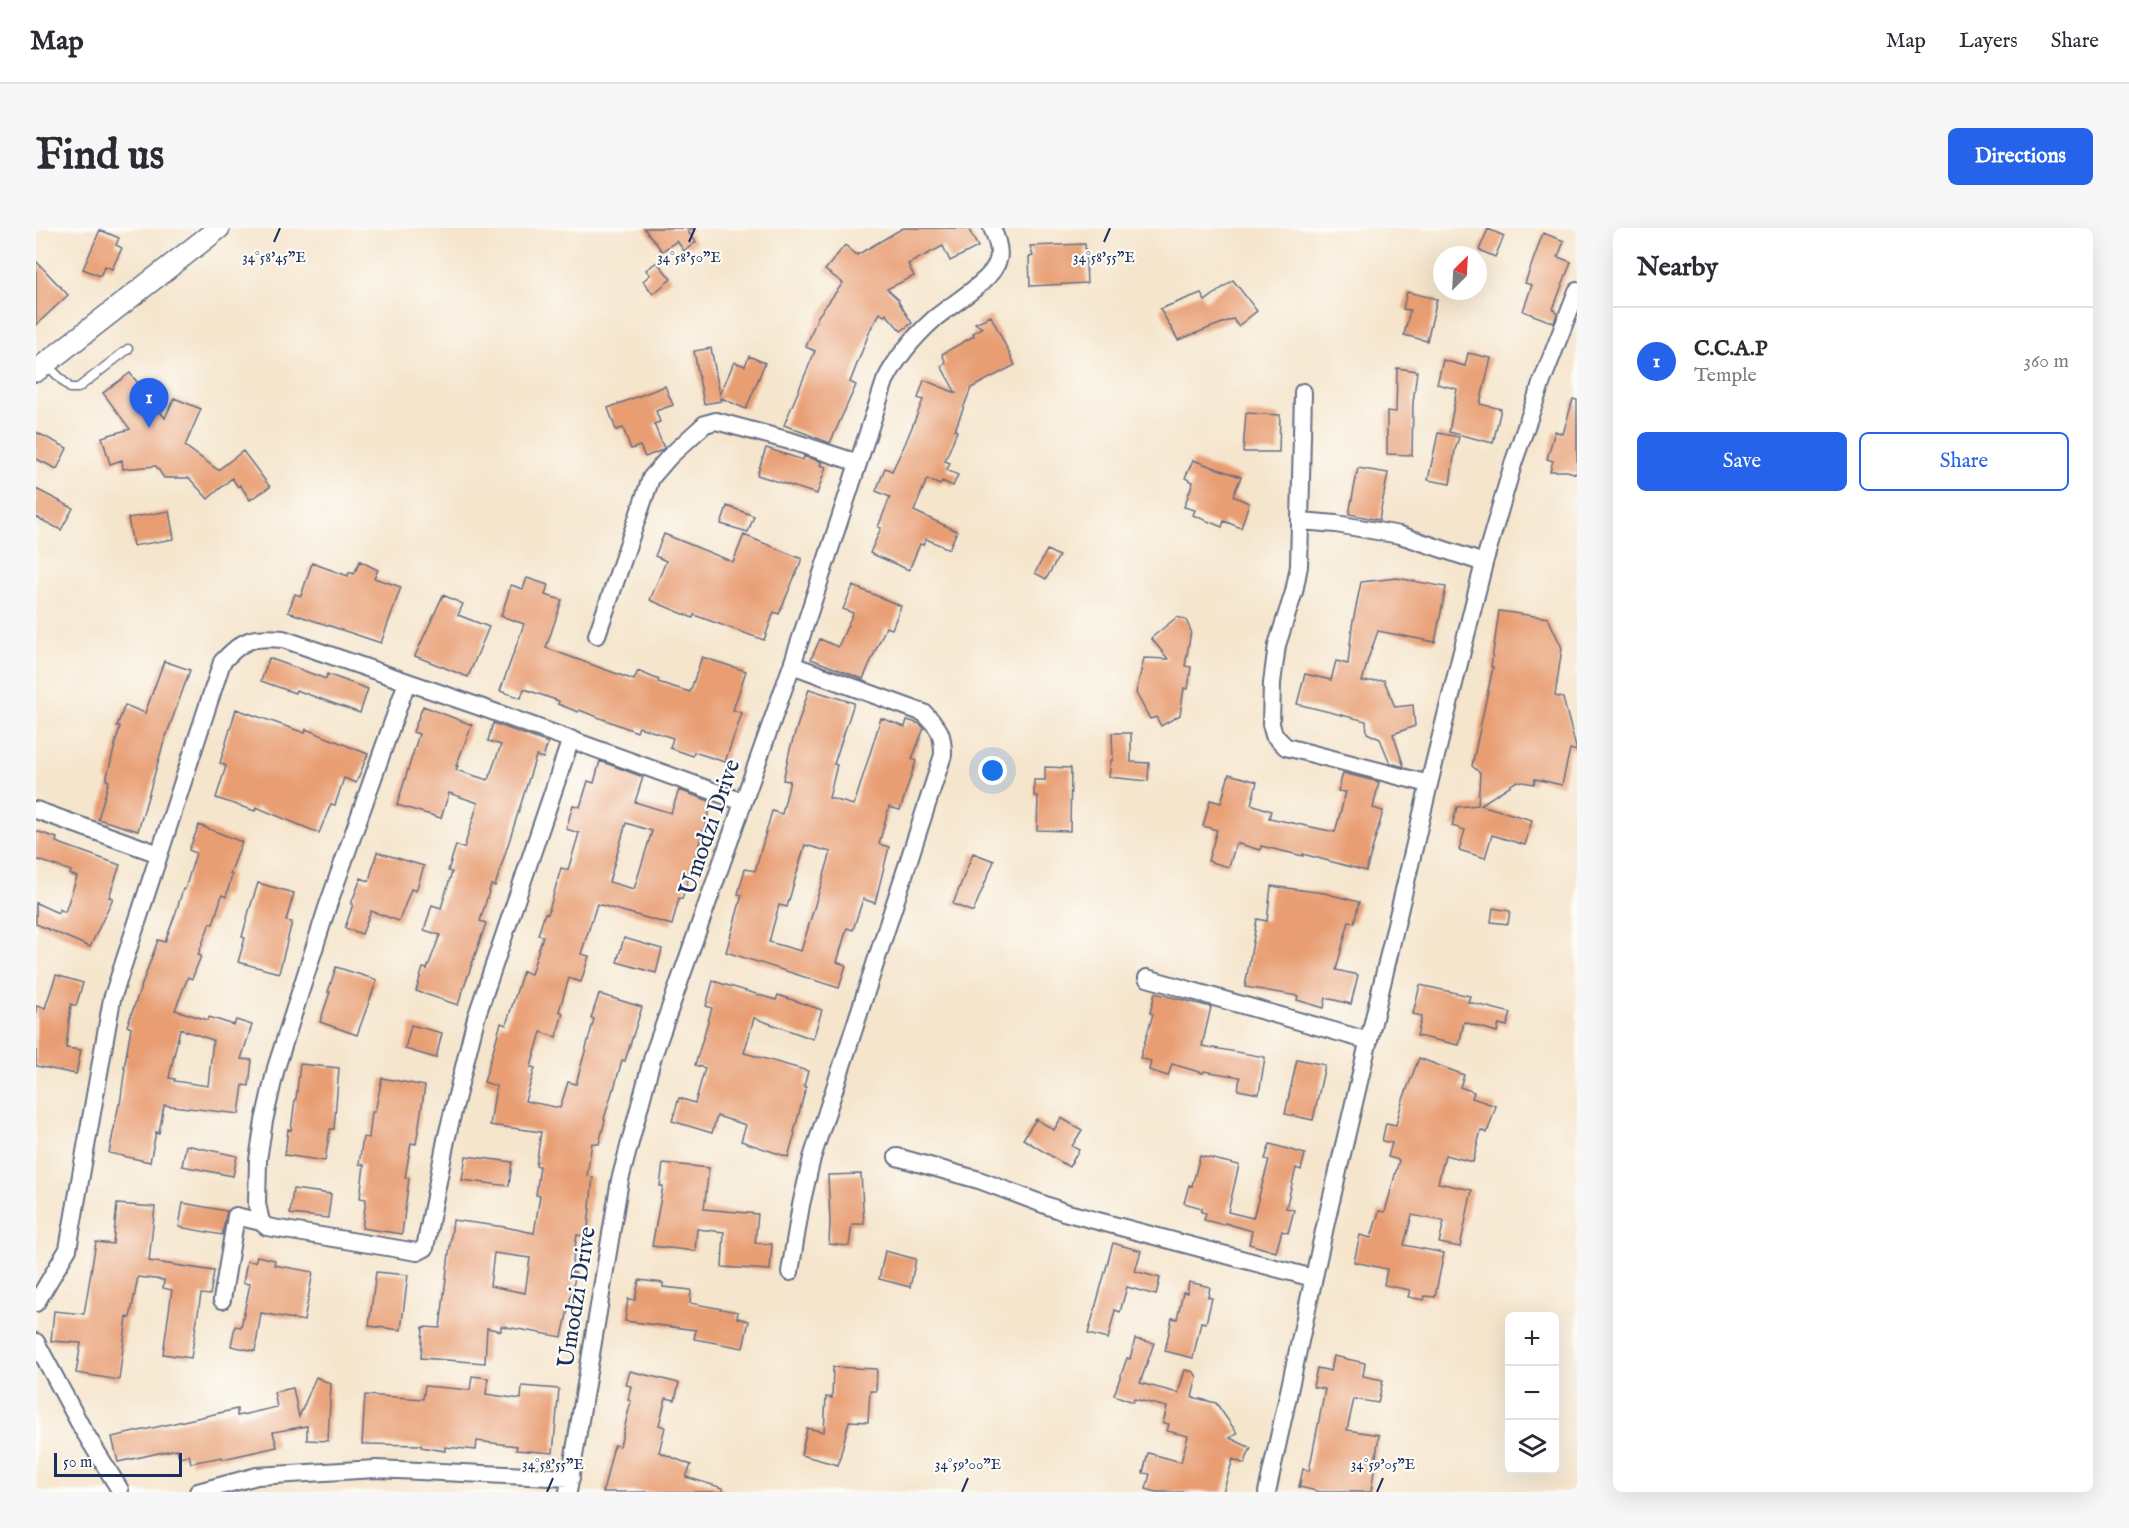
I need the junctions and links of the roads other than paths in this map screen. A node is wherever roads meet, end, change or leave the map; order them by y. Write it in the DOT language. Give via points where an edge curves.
graph roads {
  1 [pos="219,228"];
  2 [pos="992,228"];
  3 [pos="1577,291"];
  4 [pos="128,349"];
  5 [pos="39,363"];
  6 [pos="1304,392"];
  7 [pos="858,463"];
  8 [pos="1301,521"];
  9 [pos="1484,563"];
  10 [pos="597,634"];
  11 [pos="792,665"];
  12 [pos="407,682"];
  13 [pos="571,739"];
  14 [pos="1429,784"];
  15 [pos="743,802"];
  16 [pos="36,810"];
  17 [pos="159,854"];
  18 [pos="1147,978"];
  19 [pos="1369,1041"];
  20 [pos="897,1157"];
  21 [pos="261,1221"];
  22 [pos="790,1272"];
  23 [pos="1313,1278"];
  24 [pos="222,1300"];
  25 [pos="36,1303"];
  26 [pos="36,1342"];
  27 [pos="569,1485"];
  28 [pos="120,1490"];
  29 [pos="198,1492"];
  30 [pos="1267,1492"];
  1 -- 5 [label="street"];
  2 -- 7 [label="street, Umodzi Drive" via="998,260 987,278 934,319 894,362"];
  3 -- 9 [label="street" via="1540,384"];
  4 -- 5 [label="lane" via="78,388 70,388"];
  6 -- 8 [label="street"];
  7 -- 10 [label="street" via="716,421 705,424 651,478"];
  7 -- 11 [label="street, Umodzi Drive"];
  8 -- 9 [label="street" via="1400,535"];
  8 -- 14 [label="street" via="1299,566 1277,645 1272,683 1274,735 1286,747"];
  9 -- 14 [label="street"];
  11 -- 15 [label="street, Umodzi Drive"];
  11 -- 22 [label="street" via="924,713 940,729 943,755 812,1158"];
  12 -- 13 [label="street"];
  12 -- 17 [label="street" via="284,639 261,637 234,648 222,662"];
  12 -- 21 [label="street" via="327,908 276,1068 258,1160 257,1204"];
  13 -- 15 [label="street"];
  13 -- 21 [label="street" via="476,1018 448,1129 425,1248 417,1252 267,1227"];
  14 -- 19 [label="street"];
  15 -- 27 [label="street, Umodzi Drive" via="653,1056 635,1118 620,1180"];
  16 -- 17 [label="street"];
  17 -- 25 [label="street" via="112,999 68,1249"];
  18 -- 19 [label="street"];
  19 -- 23 [label="street"];
  20 -- 23 [label="street" via="979,1180 1065,1212"];
  21 -- 24 [label="street" via="236,1216"];
  23 -- 30 [label="street"];
  26 -- 28 [label="street"];
  27 -- 29 [label="street" via="376,1469 257,1476"];
}
